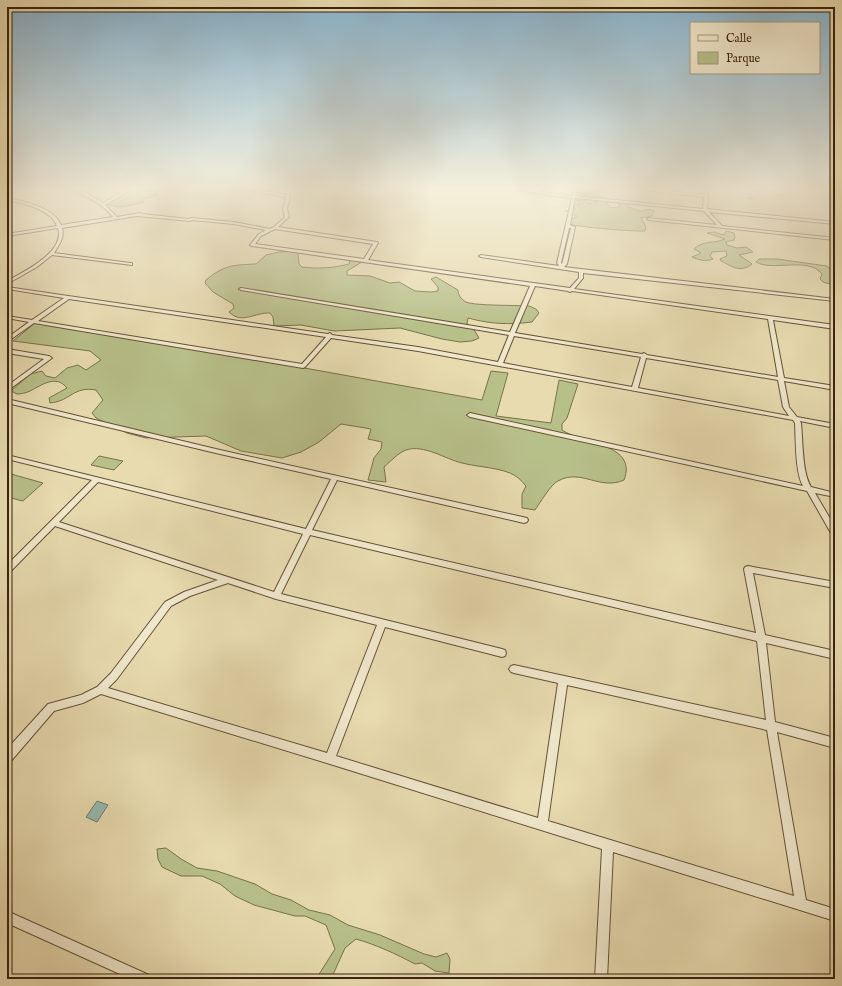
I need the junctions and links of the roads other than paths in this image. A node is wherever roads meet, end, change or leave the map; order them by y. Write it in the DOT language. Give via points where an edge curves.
graph roads {
  1 [pos="60,234"];
  2 [pos="263,234"];
  3 [pos="309,234"];
  4 [pos="565,234"];
  5 [pos="571,234"];
  6 [pos="787,234"];
  7 [pos="835,239"];
  8 [pos="51,254"];
  9 [pos="480,256"];
  10 [pos="366,260"];
  11 [pos="130,264"];
  12 [pos="562,267"];
  13 [pos="581,271"];
  14 [pos="7,283"];
  15 [pos="533,285"];
  16 [pos="7,288"];
  17 [pos="241,289"];
  18 [pos="570,291"];
  19 [pos="68,297"];
  20 [pos="835,300"];
  21 [pos="7,317"];
  22 [pos="770,318"];
  23 [pos="34,321"];
  24 [pos="835,327"];
  25 [pos="511,333"];
  26 [pos="330,335"];
  27 [pos="7,340"];
  28 [pos="7,351"];
  29 [pos="644,355"];
  30 [pos="500,363"];
  31 [pos="781,378"];
  32 [pos="635,388"];
  33 [pos="835,388"];
  34 [pos="7,389"];
  35 [pos="7,401"];
  36 [pos="470,415"];
  37 [pos="793,418"];
  38 [pos="835,426"];
  39 [pos="7,457"];
  40 [pos="335,477"];
  41 [pos="97,479"];
  42 [pos="810,490"];
  43 [pos="835,495"];
  44 [pos="524,520"];
  45 [pos="53,524"];
  46 [pos="308,532"];
  47 [pos="835,533"];
  48 [pos="7,570"];
  49 [pos="228,580"];
  50 [pos="835,585"];
  51 [pos="276,596"];
  52 [pos="382,624"];
  53 [pos="761,637"];
  54 [pos="502,653"];
  55 [pos="835,655"];
  56 [pos="514,669"];
  57 [pos="563,680"];
  58 [pos="100,690"];
  59 [pos="771,726"];
  60 [pos="835,743"];
  61 [pos="7,757"];
  62 [pos="330,759"];
  63 [pos="542,825"];
  64 [pos="608,845"];
  65 [pos="801,904"];
  66 [pos="835,915"];
  67 [pos="7,917"];
  68 [pos="145,979"];
  69 [pos="601,979"];
  1 -- 8 [label="street"];
  2 -- 10 [label="street" via="256,238 252,245"];
  3 -- 10 [label="street" via="376,243"];
  4 -- 12 [label="street" via="559,263"];
  5 -- 12 [label="street"];
  6 -- 7 [label="street"];
  8 -- 11 [label="street"];
  8 -- 14 [label="street"];
  9 -- 12 [label="street"];
  10 -- 15 [label="street"];
  12 -- 13 [label="street"];
  13 -- 18 [label="street" via="581,278"];
  13 -- 20 [label="street"];
  15 -- 18 [label="street"];
  15 -- 25 [label="street"];
  16 -- 19 [label="street"];
  17 -- 25 [label="street"];
  18 -- 22 [label="street"];
  19 -- 23 [label="street"];
  19 -- 26 [label="street"];
  21 -- 23 [label="street"];
  22 -- 24 [label="street"];
  22 -- 31 [label="street"];
  23 -- 26 [label="street" via="303,366"];
  23 -- 27 [label="street"];
  25 -- 29 [label="street"];
  25 -- 30 [label="street"];
  26 -- 30 [label="street"];
  28 -- 34 [label="street" via="49,358"];
  29 -- 31 [label="street"];
  29 -- 32 [label="street"];
  30 -- 32 [label="street"];
  31 -- 33 [label="street"];
  31 -- 37 [label="street" via="786,407"];
  32 -- 37 [label="street"];
  35 -- 40 [label="street"];
  36 -- 42 [label="street"];
  37 -- 38 [label="street"];
  37 -- 42 [label="street" via="798,423 802,472"];
  39 -- 41 [label="street"];
  40 -- 44 [label="street"];
  40 -- 46 [label="street"];
  41 -- 45 [label="street"];
  41 -- 46 [label="street"];
  42 -- 43 [label="street"];
  42 -- 47 [label="street"];
  45 -- 48 [label="street"];
  45 -- 49 [label="street"];
  46 -- 51 [label="street"];
  46 -- 53 [label="street"];
  49 -- 51 [label="street"];
  49 -- 58 [label="street" via="187,594 168,604 114,676"];
  50 -- 53 [label="street" via="748,569"];
  51 -- 52 [label="street"];
  52 -- 54 [label="street"];
  52 -- 62 [label="street"];
  53 -- 55 [label="street"];
  53 -- 59 [label="street"];
  56 -- 57 [label="street"];
  57 -- 59 [label="street"];
  57 -- 63 [label="street"];
  58 -- 61 [label="street" via="83,699 50,706"];
  58 -- 62 [label="street"];
  59 -- 60 [label="street"];
  59 -- 65 [label="street"];
  62 -- 63 [label="street"];
  63 -- 64 [label="street"];
  64 -- 65 [label="street"];
  64 -- 69 [label="street"];
  65 -- 66 [label="street"];
  67 -- 68 [label="street"];
}
